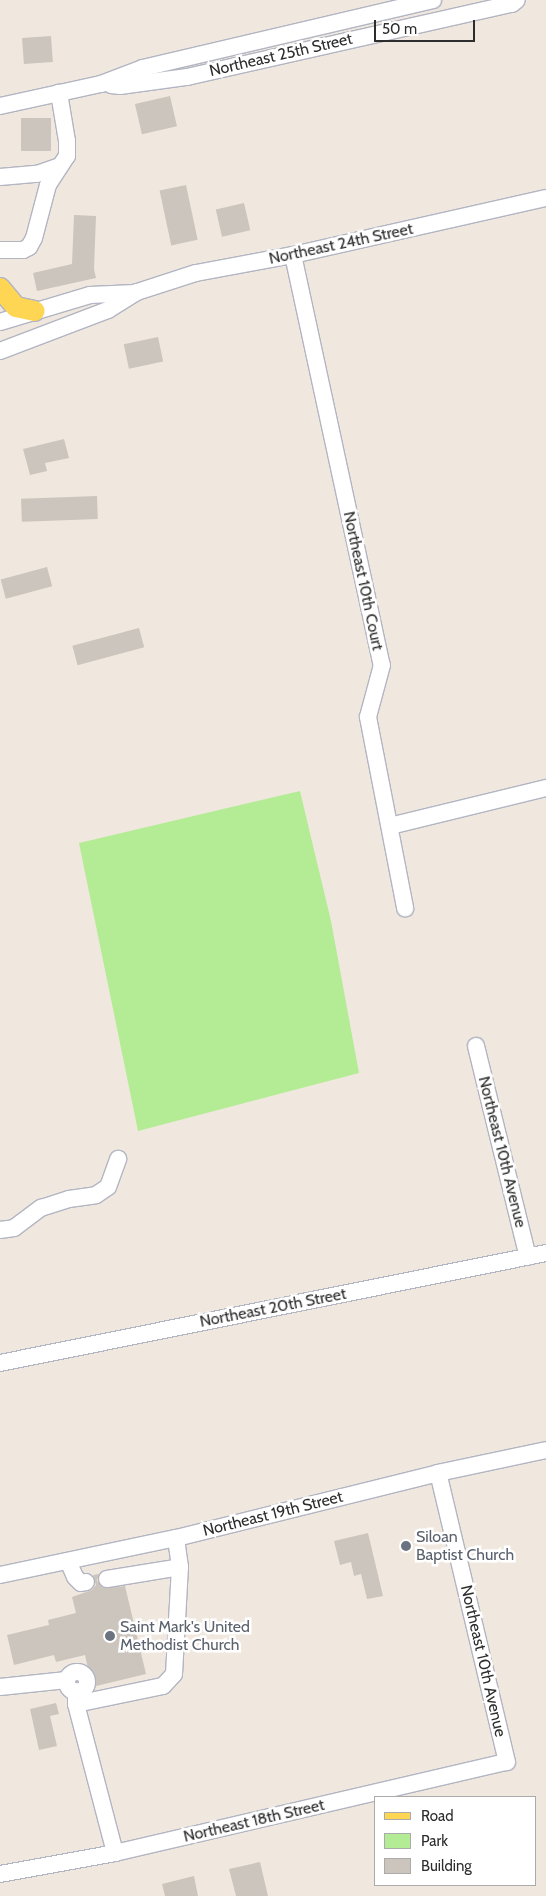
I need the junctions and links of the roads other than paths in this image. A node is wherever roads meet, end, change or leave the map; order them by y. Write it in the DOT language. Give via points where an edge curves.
graph roads {
  1 [pos="433,0"];
  2 [pos="517,0"];
  3 [pos="101,84"];
  4 [pos="59,93"];
  5 [pos="0,106"];
  6 [pos="60,166"];
  7 [pos="0,177"];
  8 [pos="546,198"];
  9 [pos="0,250"];
  10 [pos="293,255"];
  11 [pos="0,288"];
  12 [pos="137,292"];
  13 [pos="36,311"];
  14 [pos="0,322"];
  15 [pos="0,351"];
  16 [pos="546,788"];
  17 [pos="390,826"];
  18 [pos="405,908"];
  19 [pos="476,1046"];
  20 [pos="118,1159"];
  21 [pos="0,1230"];
  22 [pos="546,1252"];
  23 [pos="528,1257"];
  24 [pos="0,1363"];
  25 [pos="546,1450"];
  26 [pos="438,1473"];
  27 [pos="176,1538"];
  28 [pos="154,1542"];
  29 [pos="68,1560"];
  30 [pos="180,1567"];
  31 [pos="155,1571"];
  32 [pos="0,1575"];
  33 [pos="107,1579"];
  34 [pos="86,1582"];
  35 [pos="0,1688"];
  36 [pos="73,1692"];
  37 [pos="507,1762"];
  38 [pos="115,1853"];
  39 [pos="0,1874"];
  1 -- 3 [label="street, Northeast 25th Street" via="143,68"];
  2 -- 3 [label="street, Northeast 25th Street" via="512,4 187,77 120,86"];
  3 -- 4 [label="street, Northeast 25th Street"];
  4 -- 5 [label="street, Northeast 25th Street"];
  4 -- 6 [label="street" via="68,141 67,156"];
  6 -- 7 [label="street" via="37,174"];
  6 -- 9 [label="street" via="48,185 29,247"];
  8 -- 10 [label="street, Northeast 24th Street"];
  10 -- 12 [label="street, Northeast 24th Street" via="196,273"];
  10 -- 17 [label="street, Northeast 10th Court" via="382,664 368,716"];
  11 -- 13 [label="main road" via="16,307"];
  12 -- 13 [label="street, Northeast 24th Street" via="90,295"];
  12 -- 15 [label="street, Northeast 24th Street" via="108,310"];
  13 -- 14 [label="street, Northeast 24th Street"];
  16 -- 17 [label="street"];
  17 -- 18 [label="street, Northeast 10th Court"];
  19 -- 23 [label="street, Northeast 10th Avenue"];
  20 -- 21 [label="street" via="108,1187 96,1195 41,1208 14,1228"];
  22 -- 23 [label="street, Northeast 20th Street"];
  23 -- 24 [label="street, Northeast 20th Street"];
  25 -- 26 [label="street, Northeast 19th Street"];
  26 -- 27 [label="street, Northeast 19th Street"];
  26 -- 37 [label="street, Northeast 10th Avenue"];
  27 -- 28 [label="street, Northeast 19th Street"];
  27 -- 30 [label="street"];
  28 -- 29 [label="street, Northeast 19th Street"];
  28 -- 31 [label="street"];
  29 -- 32 [label="street, Northeast 19th Street"];
  29 -- 34 [label="street" via="75,1577 81,1583"];
  30 -- 31 [label="street"];
  30 -- 36 [label="street" via="174,1674 163,1686"];
  31 -- 33 [label="street"];
  35 -- 36 [label="street"];
  36 -- 38 [label="street"];
  37 -- 38 [label="street, Northeast 18th Street"];
  38 -- 39 [label="street, Northeast 18th Street"];
}
